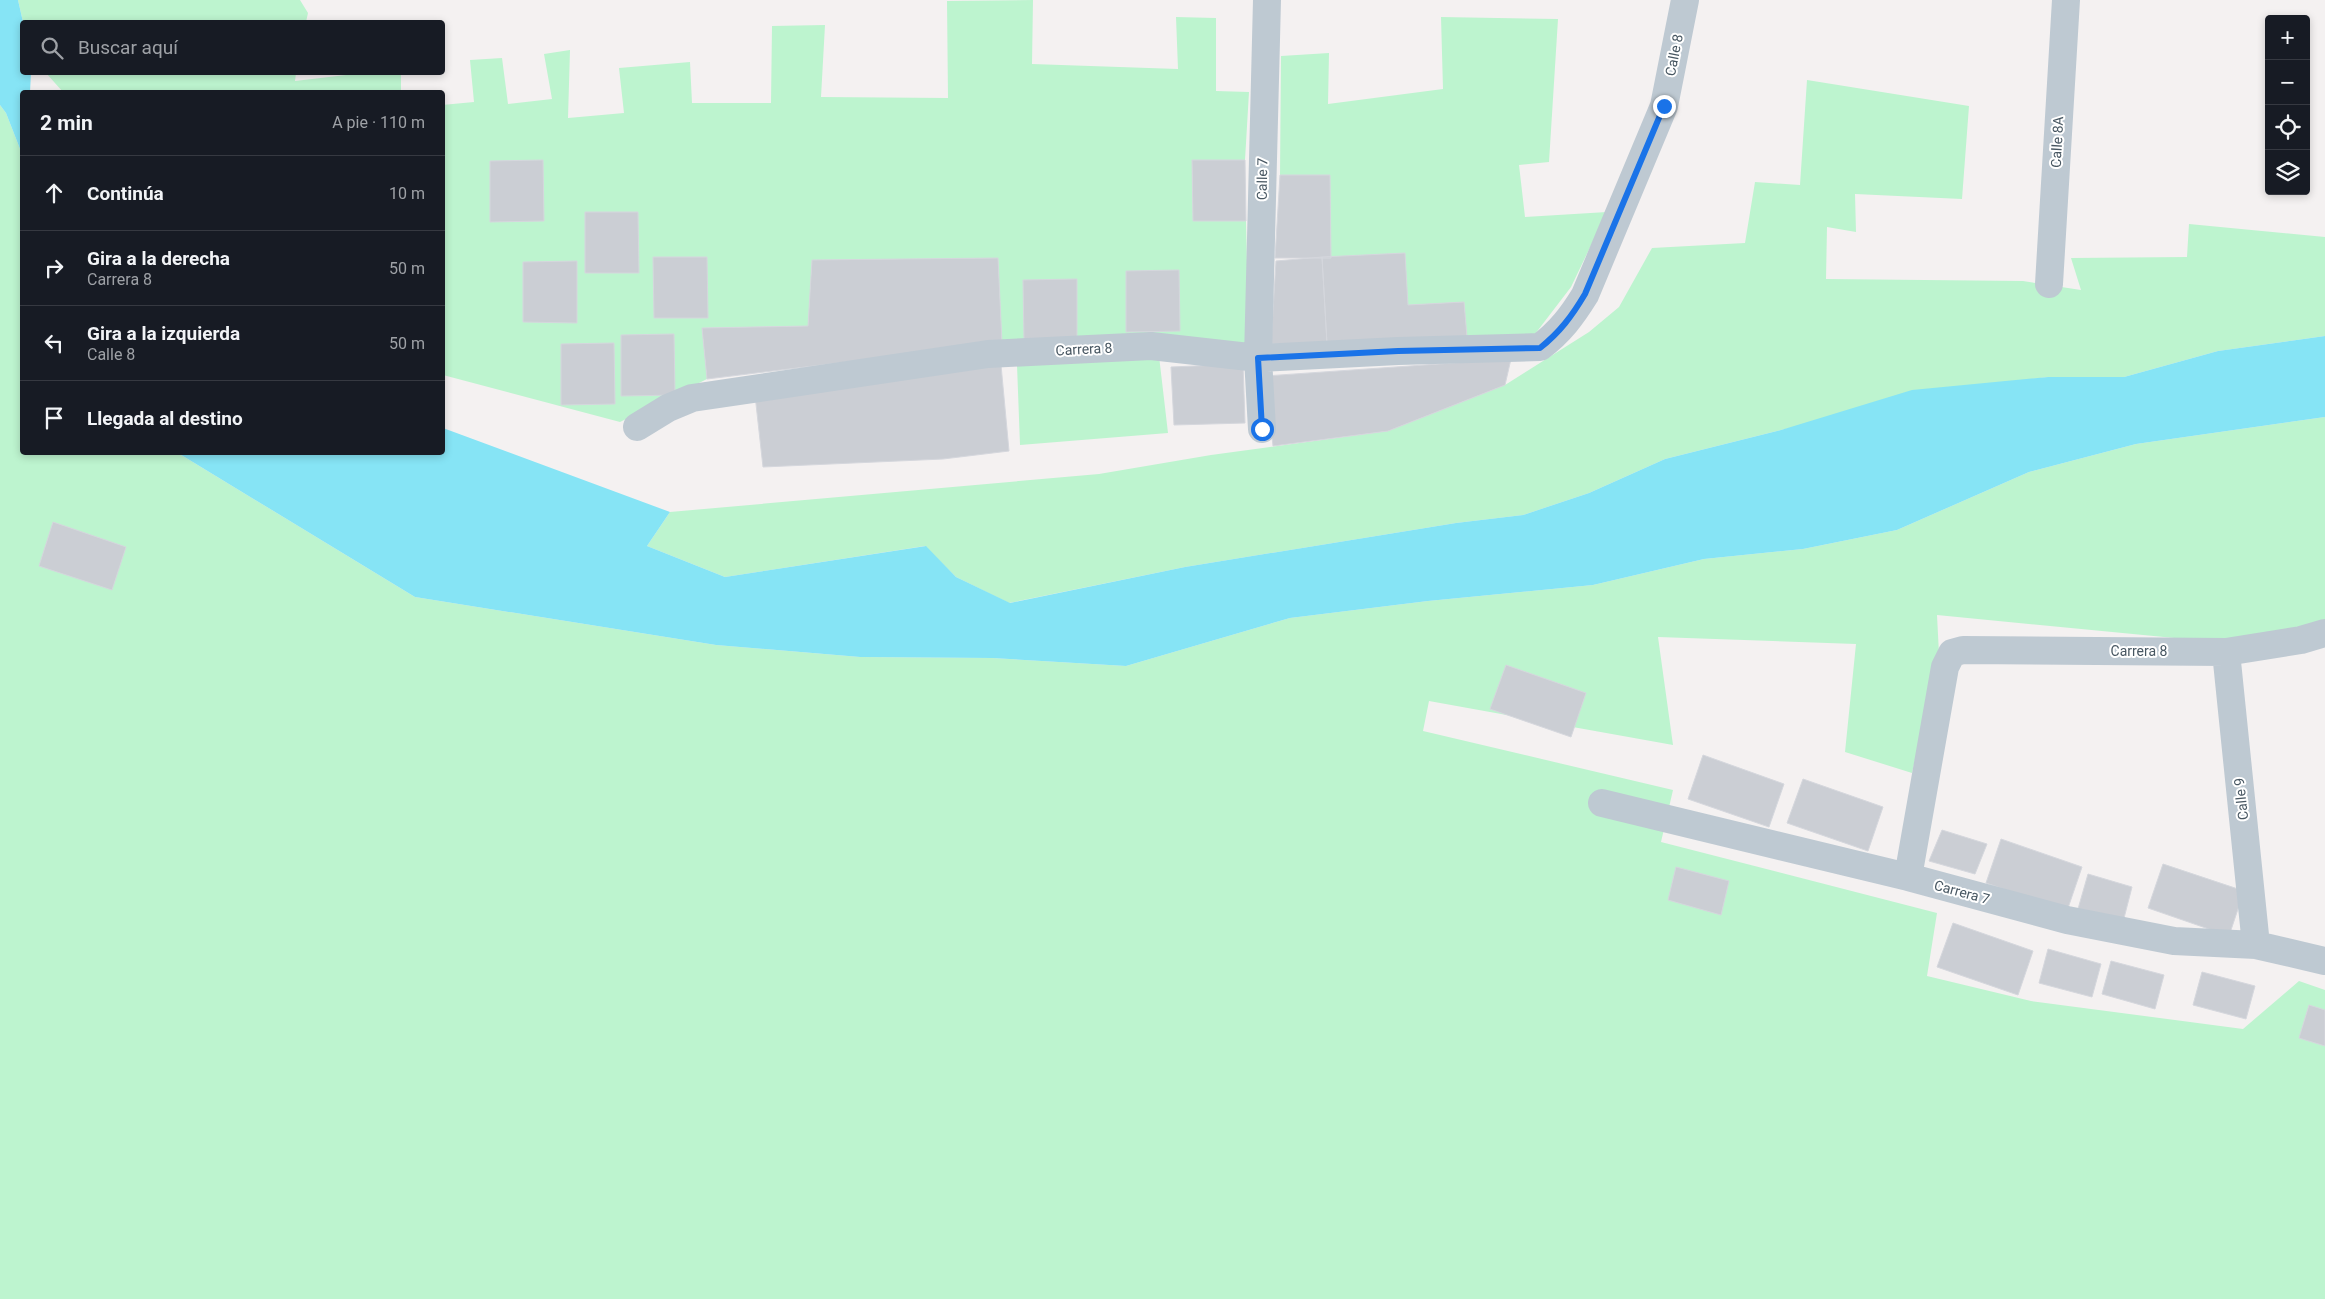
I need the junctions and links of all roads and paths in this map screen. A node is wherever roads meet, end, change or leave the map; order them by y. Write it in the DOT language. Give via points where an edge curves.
graph roads {
  1 [pos="1266,0"];
  2 [pos="1685,0"];
  3 [pos="2066,0"];
  4 [pos="2049,284"];
  5 [pos="1540,348"];
  6 [pos="1258,358"];
  7 [pos="636,427"];
  8 [pos="1262,429"];
  9 [pos="2325,633"];
  10 [pos="2226,652"];
  11 [pos="1602,803"];
  12 [pos="1908,877"];
  13 [pos="2256,945"];
  14 [pos="2325,961"];
  1 -- 6 [label="street, Calle 7"];
  2 -- 5 [label="street, Calle 8" via="1664,106 1585,294 1572,317"];
  3 -- 4 [label="street, Calle 8A"];
  5 -- 6 [label="street, Carrera 8"];
  6 -- 7 [label="street, Carrera 8" via="1151,346 988,354 692,398"];
  6 -- 8 [label="street, Calle 7"];
  9 -- 10 [label="street, Carrera 8" via="2302,640"];
  10 -- 12 [label="street, Carrera 8" via="1952,652 1945,667"];
  10 -- 13 [label="street, Calle 9"];
  11 -- 12 [label="street, Carrera 7"];
  12 -- 13 [label="street, Carrera 7" via="2067,920 2174,941"];
  13 -- 14 [label="street, Carrera 7"];
}
